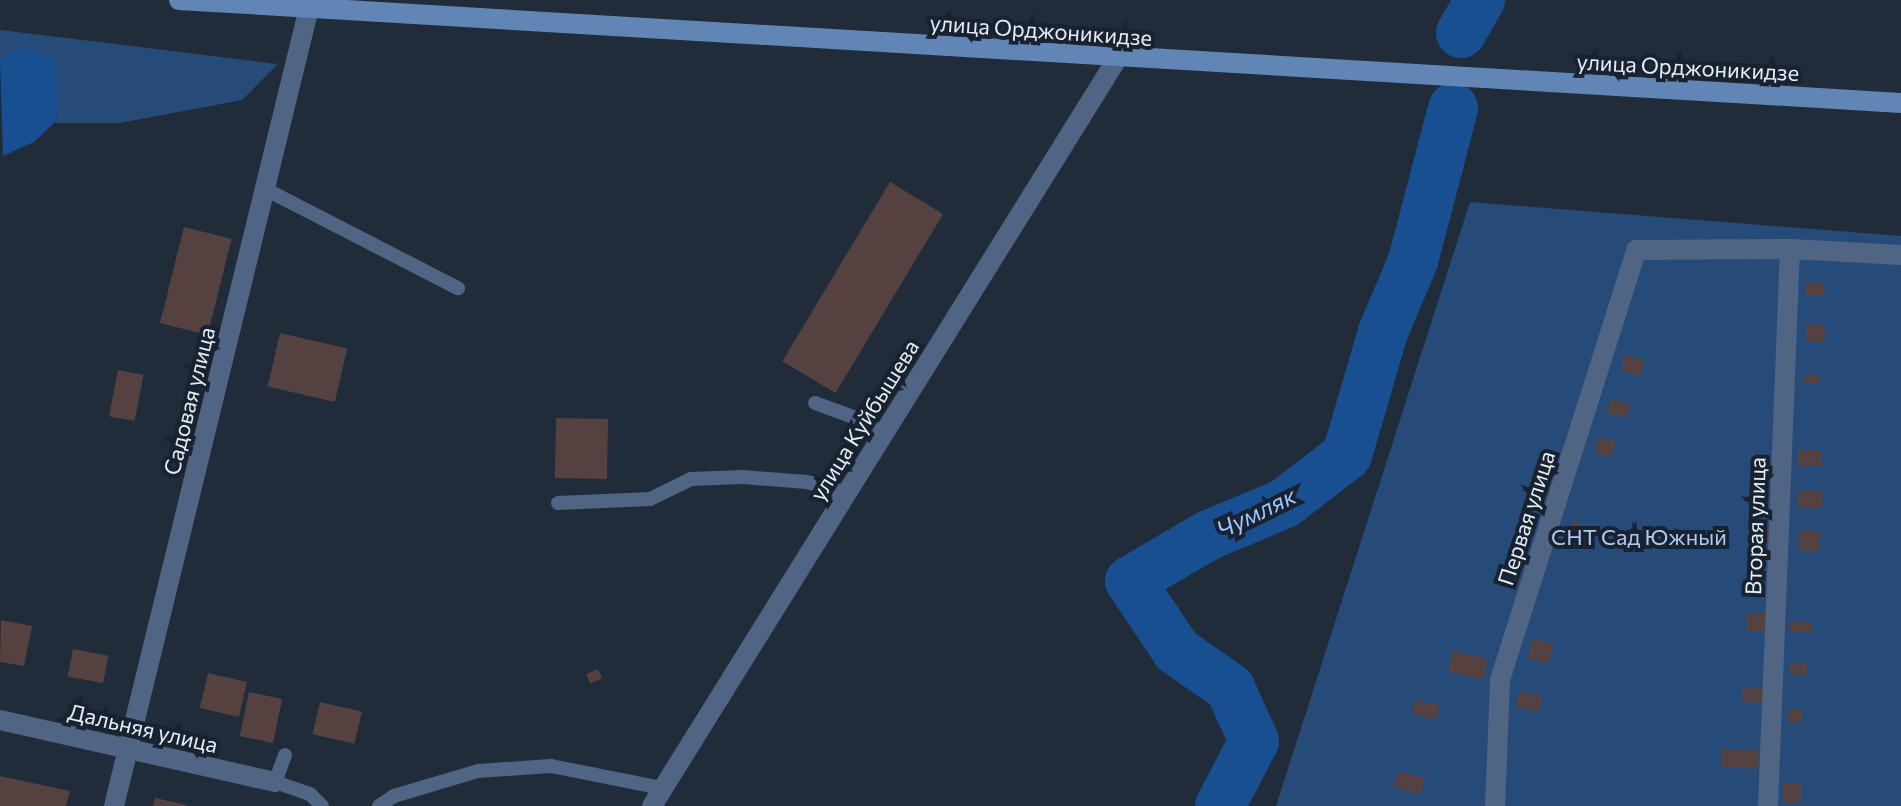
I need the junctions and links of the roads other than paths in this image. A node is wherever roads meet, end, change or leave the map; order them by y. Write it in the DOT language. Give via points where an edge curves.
graph roads {
  1 [pos="179,0"];
  2 [pos="309,8"];
  3 [pos="1117,59"];
  4 [pos="1901,103"];
  5 [pos="265,189"];
  6 [pos="1790,249"];
  7 [pos="1901,255"];
  8 [pos="458,288"];
  9 [pos="815,403"];
  10 [pos="882,435"];
  11 [pos="846,493"];
  12 [pos="558,503"];
  13 [pos="0,720"];
  14 [pos="130,749"];
  15 [pos="285,755"];
  16 [pos="275,782"];
  17 [pos="656,797"];
  18 [pos="114,806"];
  19 [pos="322,806"];
  20 [pos="379,806"];
  21 [pos="1495,806"];
  22 [pos="1768,806"];
  1 -- 2 [label="main road, улица Орджоникидзе"];
  2 -- 3 [label="main road, улица Орджоникидзе"];
  2 -- 5 [label="street, Садовая улица"];
  3 -- 4 [label="main road, улица Орджоникидзе"];
  3 -- 10 [label="street, улица Куйбышева"];
  5 -- 8 [label="lane"];
  5 -- 14 [label="street, Садовая улица"];
  6 -- 7 [label="street"];
  6 -- 21 [label="street, Первая улица" via="1636,250 1500,680"];
  6 -- 22 [label="street, Вторая улица"];
  9 -- 10 [label="lane" via="867,422"];
  10 -- 11 [label="street, улица Куйбышева"];
  11 -- 12 [label="lane" via="807,482 743,477 691,479 650,499"];
  11 -- 17 [label="street, улица Куйбышева"];
  13 -- 14 [label="street, Дальняя улица"];
  14 -- 16 [label="street, Дальняя улица"];
  14 -- 18 [label="street, Садовая улица"];
  15 -- 16 [label="lane"];
  16 -- 19 [label="lane" via="310,794"];
  17 -- 20 [label="lane" via="551,766 478,771 394,796"];
}
